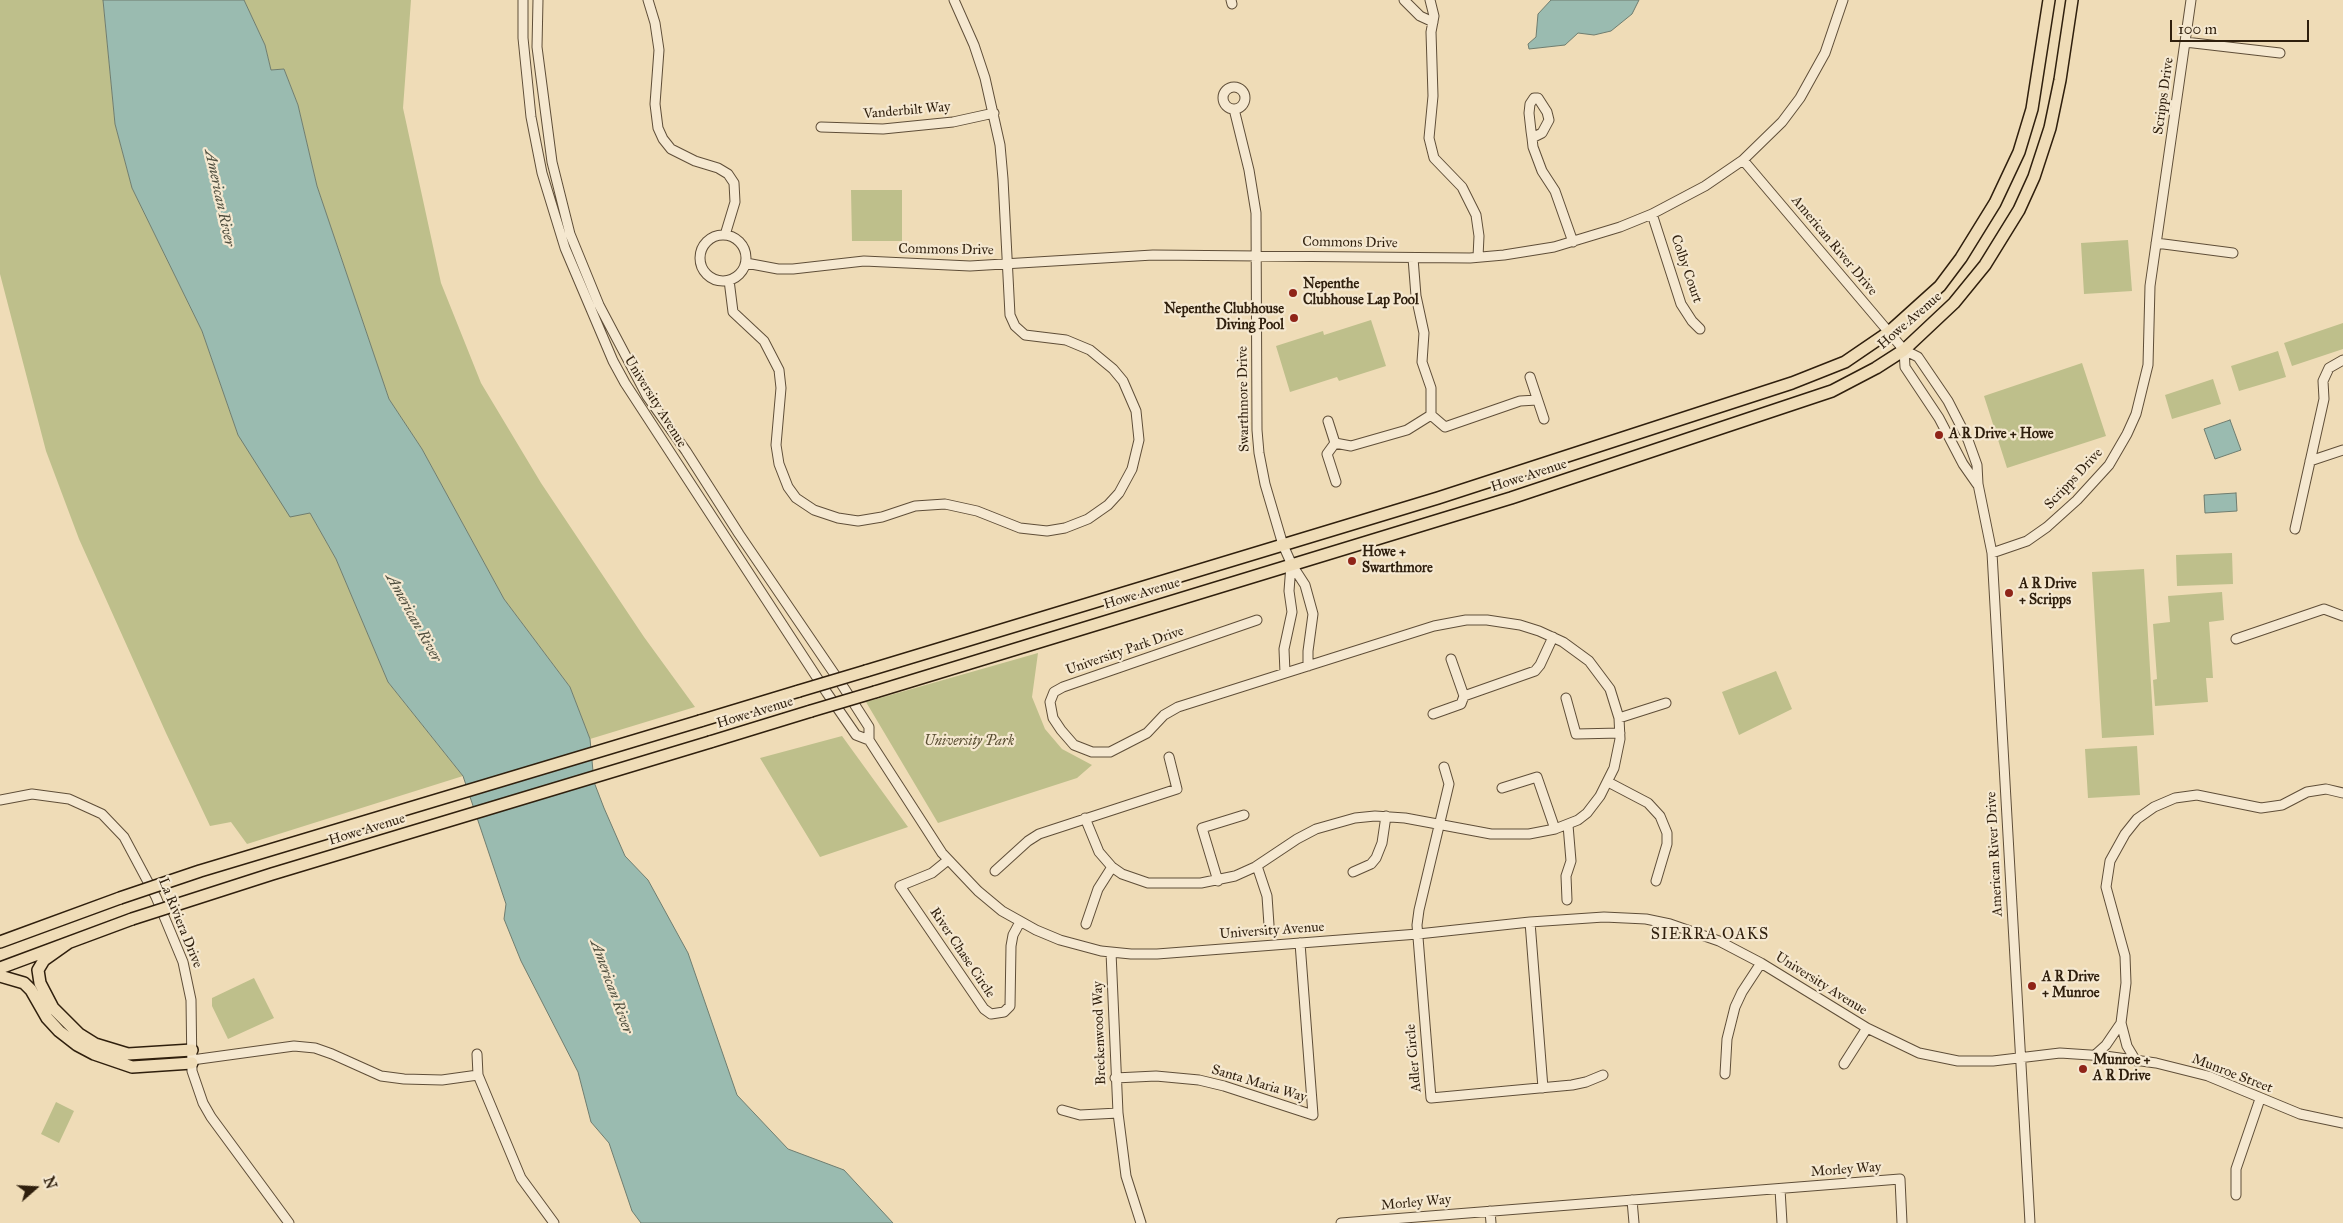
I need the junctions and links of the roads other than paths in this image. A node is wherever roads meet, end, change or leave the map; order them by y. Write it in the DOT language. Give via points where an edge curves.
graph roads {
  1 [pos="523,0"];
  2 [pos="538,0"];
  3 [pos="648,0"];
  4 [pos="954,0"];
  5 [pos="1404,0"];
  6 [pos="1430,0"];
  7 [pos="1843,0"];
  8 [pos="2049,0"];
  9 [pos="2072,0"];
  10 [pos="2191,0"];
  11 [pos="1433,22"];
  12 [pos="2185,42"];
  13 [pos="2280,53"];
  14 [pos="1234,109"];
  15 [pos="994,113"];
  16 [pos="821,127"];
  17 [pos="1532,138"];
  18 [pos="1743,160"];
  19 [pos="1652,214"];
  20 [pos="725,235"];
  21 [pos="1573,242"];
  22 [pos="2156,243"];
  23 [pos="2234,253"];
  24 [pos="1257,256"];
  25 [pos="1478,257"];
  26 [pos="1413,258"];
  27 [pos="746,263"];
  28 [pos="1008,265"];
  29 [pos="729,280"];
  30 [pos="1700,329"];
  31 [pos="1889,332"];
  32 [pos="1904,350"];
  33 [pos="2343,360"];
  34 [pos="1530,377"];
  35 [pos="1538,400"];
  36 [pos="1431,415"];
  37 [pos="1544,419"];
  38 [pos="1328,421"];
  39 [pos="1335,443"];
  40 [pos="2343,450"];
  41 [pos="2310,461"];
  42 [pos="1336,482"];
  43 [pos="1978,484"];
  44 [pos="2295,529"];
  45 [pos="1284,545"];
  46 [pos="1992,553"];
  47 [pos="1292,565"];
  48 [pos="2343,616"];
  49 [pos="1257,620"];
  50 [pos="1553,637"];
  51 [pos="2236,638"];
  52 [pos="1452,659"];
  53 [pos="1308,666"];
  54 [pos="1285,673"];
  55 [pos="1464,696"];
  56 [pos="1566,698"];
  57 [pos="1666,703"];
  58 [pos="1433,714"];
  59 [pos="1619,718"];
  60 [pos="1620,733"];
  61 [pos="869,740"];
  62 [pos="1169,757"];
  63 [pos="1444,767"];
  64 [pos="1608,782"];
  65 [pos="1502,788"];
  66 [pos="2343,793"];
  67 [pos="0,800"];
  68 [pos="1244,815"];
  69 [pos="1386,816"];
  70 [pos="1085,818"];
  71 [pos="1440,825"];
  72 [pos="1568,825"];
  73 [pos="1555,829"];
  74 [pos="948,860"];
  75 [pos="1257,866"];
  76 [pos="1112,867"];
  77 [pos="995,871"];
  78 [pos="1353,872"];
  79 [pos="1218,881"];
  80 [pos="1656,881"];
  81 [pos="1567,900"];
  82 [pos="1020,922"];
  83 [pos="1530,922"];
  84 [pos="1086,924"];
  85 [pos="1269,925"];
  86 [pos="1418,934"];
  87 [pos="0,942"];
  88 [pos="68,943"];
  89 [pos="1300,943"];
  90 [pos="1110,952"];
  91 [pos="1761,963"];
  92 [pos="0,968"];
  93 [pos="0,976"];
  94 [pos="2121,1023"];
  95 [pos="1867,1028"];
  96 [pos="477,1054"];
  97 [pos="2095,1055"];
  98 [pos="2020,1057"];
  99 [pos="192,1058"];
  100 [pos="2136,1060"];
  101 [pos="1844,1064"];
  102 [pos="1725,1074"];
  103 [pos="478,1075"];
  104 [pos="1603,1075"];
  105 [pos="1115,1078"];
  106 [pos="1543,1088"];
  107 [pos="2260,1099"];
  108 [pos="1062,1110"];
  109 [pos="1118,1113"];
  110 [pos="2343,1117"];
  111 [pos="2333,1122"];
  112 [pos="2343,1123"];
  113 [pos="1780,1189"];
  114 [pos="2236,1195"];
  115 [pos="1632,1200"];
  116 [pos="1490,1211"];
  117 [pos="289,1223"];
  118 [pos="554,1223"];
  119 [pos="1141,1223"];
  120 [pos="1343,1223"];
  121 [pos="1491,1223"];
  122 [pos="1634,1223"];
  123 [pos="1782,1223"];
  124 [pos="1902,1223"];
  125 [pos="2030,1223"];
  1 -- 61 [label="street, University Avenue" via="523,38 531,117 542,173 562,241 613,361 624,383 827,693 856,735"];
  2 -- 61 [label="street, University Avenue" via="537,46 552,162 570,234 599,305 648,396 869,727"];
  3 -- 20 [label="street" via="659,50 655,104 658,128 671,149 718,168 734,183 735,202"];
  4 -- 15 [label="street" via="974,45"];
  5 -- 11 [label="street" via="1420,16"];
  6 -- 11 [label="street"];
  7 -- 18 [label="street, Commons Drive" via="1825,54 1800,98 1782,122"];
  8 -- 31 [label="main road, Howe Avenue" via="2032,109 2012,168 1961,258 1940,286"];
  9 -- 32 [label="main road, Howe Avenue" via="2050,128 2023,201 1975,278"];
  10 -- 12 [label="street, Scripps Drive"];
  11 -- 25 [label="street" via="1430,138 1434,158 1462,187 1476,215"];
  12 -- 13 [label="street, Scripps Drive"];
  12 -- 22 [label="street, Scripps Drive"];
  14 -- 24 [label="street, Swarthmore Drive" via="1254,194"];
  15 -- 16 [label="street, Vanderbilt Way" via="953,122 883,129"];
  15 -- 28 [label="street" via="1004,179"];
  17 -- 21 [label="street" via="1542,171 1555,191"];
  18 -- 19 [label="street, Commons Drive" via="1705,186"];
  18 -- 31 [label="street, American River Drive"];
  19 -- 21 [label="street, Commons Drive"];
  19 -- 30 [label="street, Colby Court" via="1681,304"];
  20 -- 27 [label="street" via="742,244"];
  20 -- 29 [label="street" via="710,239 701,252 700,260 707,274 714,279"];
  21 -- 25 [label="street, Commons Drive"];
  22 -- 23 [label="street"];
  22 -- 46 [label="street, Scripps Drive" via="2150,286 2148,365 2142,394 2127,434 2109,465 2047,528 2027,541"];
  24 -- 26 [label="street, Commons Drive"];
  24 -- 28 [label="street, Commons Drive" via="1109,256"];
  24 -- 45 [label="street, Swarthmore Drive" via="1259,453"];
  25 -- 26 [label="street, Commons Drive"];
  26 -- 36 [label="street" via="1424,334 1422,362 1431,388"];
  27 -- 28 [label="street, Commons Drive" via="778,269 864,261"];
  27 -- 29 [label="street" via="740,274"];
  28 -- 29 [label="street" via="1010,316 1015,326 1028,336 1066,340 1101,357 1123,381 1136,411 1139,440 1126,483 1096,514 1065,528 1047,531 1020,528 977,510 945,504 915,506 858,521 838,518 804,505 788,487 777,454 779,370 764,341 733,312"];
  31 -- 32 [label="street, American River Drive"];
  31 -- 45 [label="main road, Howe Avenue" via="1845,362 1814,376"];
  32 -- 43 [label="street, American River Drive" via="1906,367"];
  32 -- 43 [label="street, American River Drive" via="1918,357 1948,402 1968,440"];
  32 -- 47 [label="main road, Howe Avenue" via="1832,391 1511,498"];
  33 -- 41 [label="street" via="2329,368 2323,381 2324,399"];
  34 -- 35 [label="street"];
  35 -- 36 [label="street" via="1520,402 1445,427"];
  35 -- 37 [label="street"];
  36 -- 39 [label="street" via="1406,430 1351,446"];
  38 -- 39 [label="street"];
  39 -- 42 [label="street" via="1327,454"];
  40 -- 41 [label="street"];
  41 -- 44 [label="street"];
  43 -- 46 [label="street, American River Drive"];
  45 -- 47 [label="street, Swarthmore Drive"];
  45 -- 87 [label="main road, Howe Avenue, bridge" via="200,871"];
  46 -- 98 [label="street, American River Drive"];
  47 -- 53 [label="street" via="1305,585 1313,614"];
  47 -- 54 [label="street" via="1292,612 1284,649"];
  47 -- 88 [label="main road, Howe Avenue, bridge" via="280,871"];
  48 -- 51 [label="street" via="2324,609"];
  49 -- 54 [label="street, University Park Drive" via="1063,687 1054,692 1050,702 1053,718 1074,745 1092,752 1110,752 1147,733 1164,715 1178,707"];
  50 -- 53 [label="street, University Park Drive" via="1520,625 1466,620 1434,626"];
  50 -- 55 [label="street" via="1535,671"];
  50 -- 59 [label="street, University Park Drive" via="1577,650 1601,674 1610,689"];
  52 -- 55 [label="street"];
  53 -- 54 [label="street, University Park Drive"];
  55 -- 58 [label="street" via="1461,704"];
  56 -- 60 [label="street" via="1576,734"];
  57 -- 59 [label="street"];
  59 -- 60 [label="street, University Park Drive"];
  60 -- 64 [label="street, University Park Drive" via="1618,755"];
  61 -- 74 [label="street, University Avenue"];
  62 -- 70 [label="street" via="1177,789"];
  63 -- 71 [label="street" via="1449,784"];
  64 -- 72 [label="street, University Park Drive" via="1596,804"];
  64 -- 80 [label="street" via="1648,803 1660,816 1667,833 1667,844"];
  65 -- 73 [label="street" via="1536,777"];
  66 -- 94 [label="street" via="2326,789 2307,792 2282,805 2261,808 2197,795 2175,798 2137,819 2110,861 2106,888 2125,956 2126,983"];
  67 -- 99 [label="street, La Riviera Drive" via="32,794 69,799 102,814 124,837 156,897 183,962 191,1000"];
  68 -- 79 [label="street" via="1202,828"];
  69 -- 71 [label="street, University Park Drive"];
  69 -- 75 [label="street, University Park Drive" via="1355,818 1316,829"];
  69 -- 78 [label="street" via="1376,858 1371,864"];
  70 -- 76 [label="street, University Park Drive" via="1099,852"];
  70 -- 77 [label="street" via="1039,834"];
  71 -- 73 [label="street, University Park Drive" via="1505,834"];
  71 -- 86 [label="street" via="1419,910"];
  72 -- 73 [label="street, University Park Drive"];
  72 -- 81 [label="street"];
  74 -- 82 [label="street, University Avenue" via="978,892"];
  74 -- 82 [label="street, River Chase Circle" via="932,873 900,886 984,1009 991,1014 1004,1012 1010,1006 1011,946"];
  75 -- 79 [label="street, University Park Drive"];
  75 -- 85 [label="street" via="1267,896"];
  76 -- 79 [label="street, University Park Drive" via="1148,883"];
  76 -- 84 [label="street" via="1098,889"];
  82 -- 90 [label="street, University Avenue" via="1060,940"];
  83 -- 86 [label="street, University Avenue"];
  83 -- 91 [label="street, University Avenue" via="1604,917 1646,919 1701,934"];
  83 -- 106 [label="street"];
  86 -- 89 [label="street, University Avenue"];
  86 -- 106 [label="street, Adler Circle" via="1431,1098"];
  88 -- 92 [label="main road, Howe Avenue"];
  88 -- 99 [label="main road" via="44,960 38,970 40,983 53,1008 79,1034 95,1044 128,1054"];
  89 -- 90 [label="street, University Avenue" via="1157,954"];
  89 -- 105 [label="street, Santa Maria Way" via="1313,1114 1199,1080 1156,1076"];
  90 -- 105 [label="street, Breckenwood Way"];
  91 -- 95 [label="street, University Avenue"];
  91 -- 102 [label="street, University Avenue" via="1742,992 1733,1015 1727,1039"];
  93 -- 99 [label="main road" via="24,983 59,1031 94,1054 132,1067"];
  94 -- 97 [label="street"];
  94 -- 100 [label="street" via="2127,1046"];
  95 -- 98 [label="street, University Avenue" via="1919,1052 1958,1062"];
  95 -- 101 [label="street, University Avenue"];
  96 -- 103 [label="street"];
  97 -- 98 [label="street, Munroe Street"];
  97 -- 100 [label="street, Munroe Street"];
  98 -- 125 [label="street, American River Drive"];
  99 -- 103 [label="street" via="294,1046 315,1048 381,1076 442,1080"];
  99 -- 117 [label="street, La Riviera Drive" via="196,1087 207,1111"];
  100 -- 107 [label="street, Munroe Street" via="2208,1076"];
  103 -- 118 [label="street" via="521,1178"];
  104 -- 106 [label="street, Adler Circle" via="1586,1082"];
  105 -- 109 [label="street, Breckenwood Way"];
  107 -- 111 [label="street, Munroe Street"];
  107 -- 114 [label="street" via="2236,1169"];
  108 -- 109 [label="street" via="1080,1115"];
  109 -- 119 [label="street, Breckenwood Way" via="1126,1176"];
  110 -- 111 [label="street"];
  111 -- 112 [label="street, Munroe Street"];
  113 -- 115 [label="street, Morley Way"];
  113 -- 123 [label="street"];
  113 -- 124 [label="street, Morley Way" via="1900,1179"];
  115 -- 116 [label="street, Morley Way"];
  115 -- 122 [label="street"];
  116 -- 120 [label="street, Morley Way"];
  116 -- 121 [label="street"];
}
